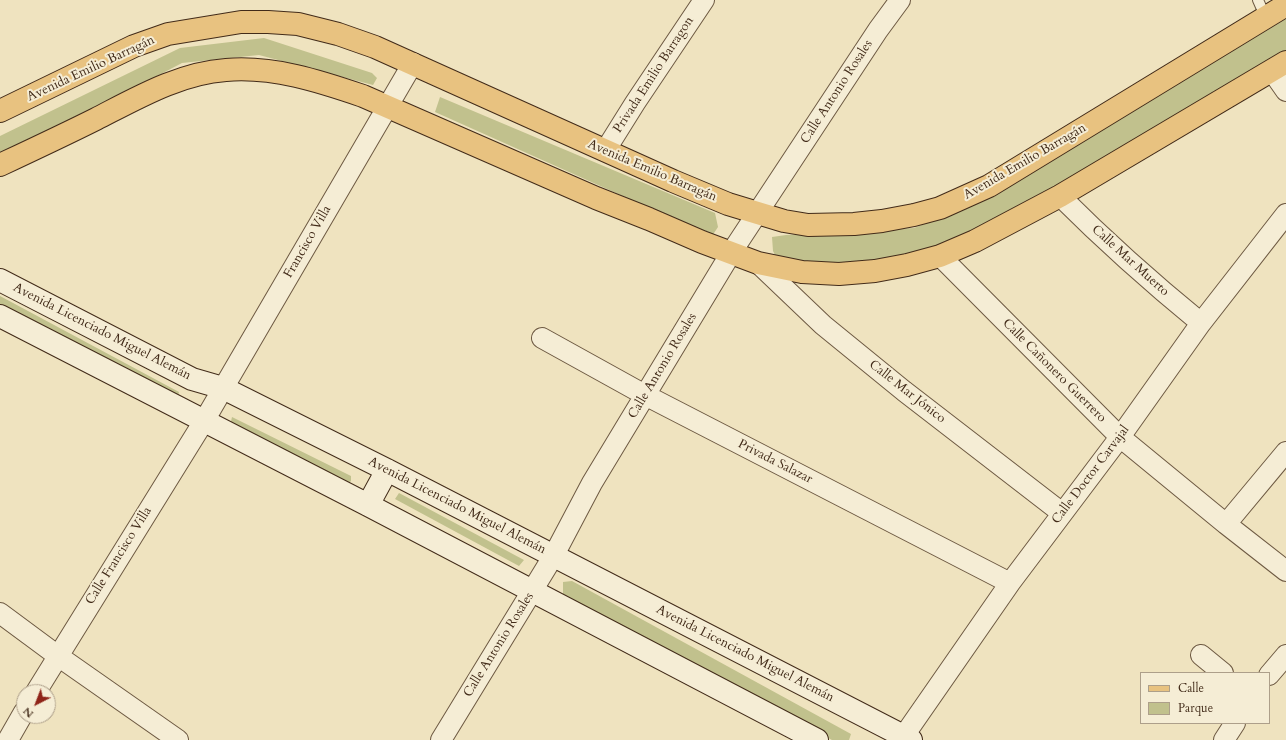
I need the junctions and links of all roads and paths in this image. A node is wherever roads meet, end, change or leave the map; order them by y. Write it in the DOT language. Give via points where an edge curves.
graph roads {
  1 [pos="704,0"];
  2 [pos="900,0"];
  3 [pos="1286,5"];
  4 [pos="1262,9"];
  5 [pos="413,63"];
  6 [pos="1279,66"];
  7 [pos="1286,91"];
  8 [pos="388,107"];
  9 [pos="0,111"];
  10 [pos="605,151"];
  11 [pos="0,165"];
  12 [pos="1060,196"];
  13 [pos="758,214"];
  14 [pos="1286,214"];
  15 [pos="731,253"];
  16 [pos="940,256"];
  17 [pos="758,263"];
  18 [pos="0,280"];
  19 [pos="0,316"];
  20 [pos="1201,323"];
  21 [pos="542,338"];
  22 [pos="223,388"];
  23 [pos="645,395"];
  24 [pos="204,421"];
  25 [pos="1120,437"];
  26 [pos="1286,452"];
  27 [pos="388,470"];
  28 [pos="368,505"];
  29 [pos="1062,513"];
  30 [pos="1226,524"];
  31 [pos="554,555"];
  32 [pos="1286,571"];
  33 [pos="1010,583"];
  34 [pos="532,591"];
  35 [pos="0,613"];
  36 [pos="1201,655"];
  37 [pos="1286,655"];
  38 [pos="58,656"];
  39 [pos="1221,672"];
  40 [pos="1270,674"];
  41 [pos="41,684"];
  42 [pos="17,724"];
  43 [pos="1234,724"];
  44 [pos="905,739"];
  45 [pos="8,740"];
  46 [pos="178,740"];
  47 [pos="440,740"];
  48 [pos="817,740"];
  49 [pos="1224,740"];
  1 -- 10 [label="street, Privada Emilio Barragon"];
  2 -- 13 [label="street, Calle Antonio Rosales"];
  3 -- 4 [label="main road, Avenida Emilio Barragán"];
  4 -- 13 [label="main road, Avenida Emilio Barragán" via="988,186 940,208 854,224 808,225"];
  5 -- 8 [label="street, Francisco Villa"];
  5 -- 9 [label="main road, Avenida Emilio Barragán" via="338,34 298,24 240,22 168,34 134,46"];
  5 -- 10 [label="main road, Avenida Emilio Barragán"];
  6 -- 7 [label="street"];
  6 -- 12 [label="main road"];
  8 -- 11 [label="main road" via="324,83 289,74 226,70 195,75 163,86"];
  8 -- 15 [label="main road" via="596,198"];
  8 -- 22 [label="street, Francisco Villa"];
  10 -- 13 [label="main road, Avenida Emilio Barragán" via="721,201"];
  12 -- 16 [label="main road" via="975,242"];
  12 -- 20 [label="street, Calle Mar Muerto" via="1100,236"];
  13 -- 15 [label="street, Calle Antonio Rosales"];
  14 -- 20 [label="street, Calle Doctor Carvajal"];
  15 -- 17 [label="main road"];
  15 -- 23 [label="street, Calle Antonio Rosales"];
  16 -- 17 [label="main road" via="875,271 839,274 802,272"];
  16 -- 25 [label="street, Calle Cañonero Guerrero"];
  17 -- 29 [label="street, Calle Mar Jónico" via="823,325"];
  18 -- 22 [label="main road, Avenida Licenciado Miguel Alemán" via="192,378"];
  19 -- 24 [label="main road"];
  20 -- 25 [label="street, Calle Doctor Carvajal"];
  21 -- 23 [label="street, Privada Salazar"];
  22 -- 24 [label="street, Francisco Villa"];
  22 -- 27 [label="main road, Avenida Licenciado Miguel Alemán"];
  23 -- 31 [label="street, Calle Antonio Rosales" via="592,483"];
  23 -- 33 [label="street, Privada Salazar"];
  24 -- 28 [label="main road"];
  24 -- 38 [label="street, Calle Francisco Villa"];
  25 -- 29 [label="street, Calle Doctor Carvajal"];
  25 -- 30 [label="street, Calle Cañonero Guerrero"];
  26 -- 30 [label="street"];
  27 -- 28 [label="main road"];
  27 -- 31 [label="main road, Avenida Licenciado Miguel Alemán"];
  28 -- 34 [label="main road"];
  29 -- 33 [label="street, Calle Doctor Carvajal"];
  30 -- 32 [label="street, Calle Cañonero Guerrero"];
  31 -- 34 [label="street, Calle Antonio Rosales"];
  31 -- 44 [label="main road, Avenida Licenciado Miguel Alemán"];
  33 -- 44 [label="street, Calle Doctor Carvajal"];
  34 -- 47 [label="street, Calle Antonio Rosales"];
  34 -- 48 [label="main road"];
  35 -- 38 [label="street"];
  36 -- 39 [label="street"];
  37 -- 40 [label="street"];
  38 -- 41 [label="street, Calle Francisco Villa"];
  38 -- 46 [label="street"];
  42 -- 45 [label="street"];
  43 -- 49 [label="street"];
}
